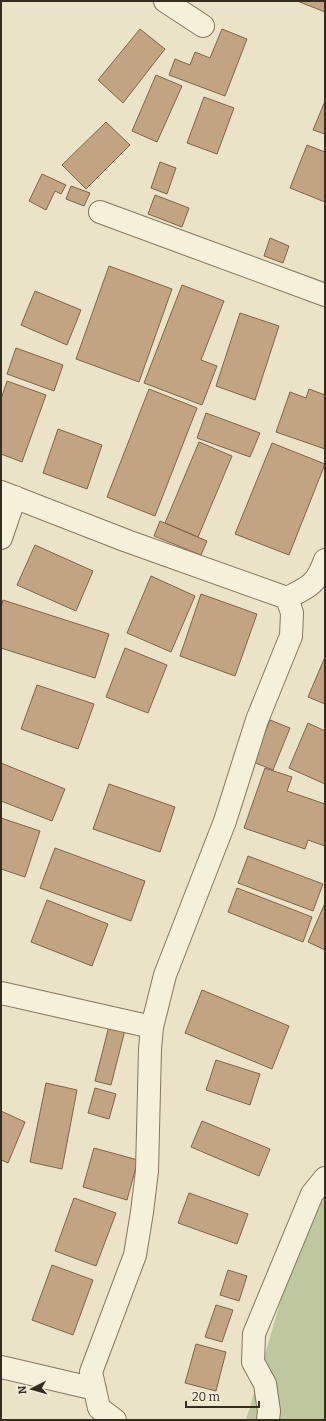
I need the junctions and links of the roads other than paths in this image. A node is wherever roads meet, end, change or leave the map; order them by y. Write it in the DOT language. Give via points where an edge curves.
graph roads {
  1 [pos="165,1"];
  2 [pos="203,26"];
  3 [pos="100,212"];
  4 [pos="325,295"];
  5 [pos="8,494"];
  6 [pos="1,538"];
  7 [pos="325,560"];
  8 [pos="287,598"];
  9 [pos="1,993"];
  10 [pos="152,1027"];
  11 [pos="325,1178"];
  12 [pos="1,1367"];
  13 [pos="96,1388"];
  14 [pos="115,1420"];
  15 [pos="268,1420"];
  1 -- 2 [label="street"];
  3 -- 4 [label="street"];
  5 -- 6 [label="street"];
  5 -- 8 [label="street" via="127,541"];
  7 -- 8 [label="street" via="320,575 310,587"];
  8 -- 10 [label="street" via="292,613 291,636 257,720 225,820 165,975"];
  9 -- 10 [label="street"];
  10 -- 13 [label="street" via="147,1171 142,1212 135,1255 91,1372"];
  11 -- 15 [label="street" via="312,1194 254,1334 253,1362 265,1384"];
  12 -- 13 [label="street"];
  13 -- 14 [label="street" via="99,1408"];
}
